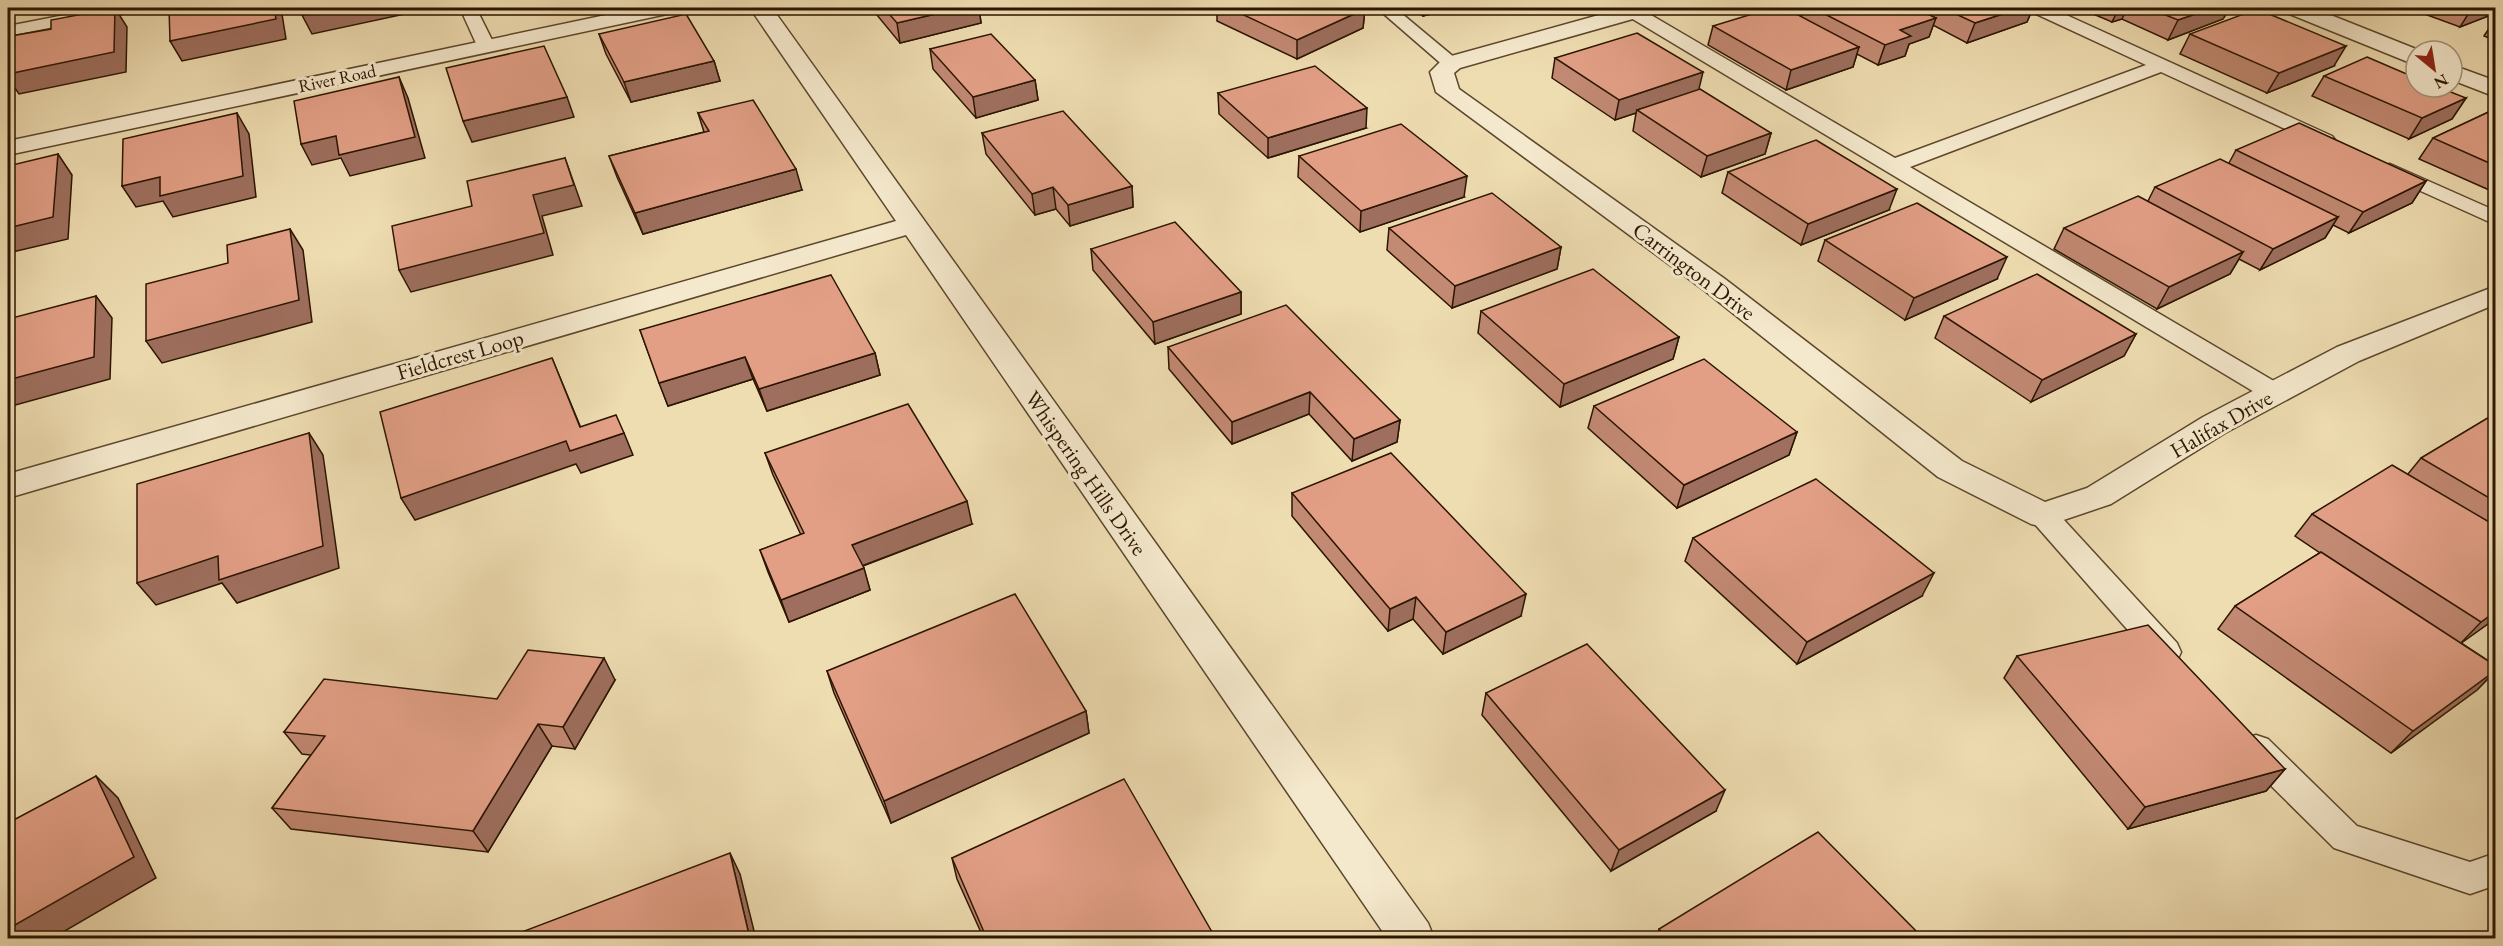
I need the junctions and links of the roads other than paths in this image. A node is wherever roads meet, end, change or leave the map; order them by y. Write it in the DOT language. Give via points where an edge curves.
graph roads {
  1 [pos="126,8"];
  2 [pos="468,8"];
  3 [pos="667,8"];
  4 [pos="760,8"];
  5 [pos="1385,8"];
  6 [pos="2038,8"];
  7 [pos="2295,8"];
  8 [pos="1639,9"];
  9 [pos="8,31"];
  10 [pos="486,46"];
  11 [pos="2404,52"];
  12 [pos="2162,65"];
  13 [pos="1447,68"];
  14 [pos="2464,77"];
  15 [pos="2496,90"];
  16 [pos="8,148"];
  17 [pos="2345,150"];
  18 [pos="2377,164"];
  19 [pos="1893,166"];
  20 [pos="2496,219"];
  21 [pos="912,225"];
  22 [pos="2496,294"];
  23 [pos="2275,393"];
  24 [pos="8,486"];
  25 [pos="2043,515"];
  26 [pos="2184,672"];
  27 [pos="2239,732"];
  28 [pos="2496,869"];
  29 [pos="1412,939"];
  1 -- 9 [label="lane"];
  2 -- 10 [label="lane"];
  3 -- 10 [label="street, River Road"];
  4 -- 21 [label="street, Whispering Hills Drive"];
  5 -- 13 [label="lane"];
  6 -- 12 [label="lane"];
  7 -- 11 [label="street"];
  8 -- 13 [label="street"];
  8 -- 19 [label="lane"];
  10 -- 16 [label="street, River Road"];
  12 -- 17 [label="lane"];
  12 -- 19 [label="lane"];
  13 -- 25 [label="street, Carrington Drive" via="1448,92 1715,285 1950,470"];
  14 -- 15 [label="street"];
  18 -- 20 [label="lane"];
  19 -- 23 [label="lane"];
  21 -- 24 [label="street, Fieldcrest Loop"];
  21 -- 29 [label="street, Whispering Hills Drive"];
  22 -- 23 [label="street, Halifax Drive" via="2348,354"];
  23 -- 25 [label="street, Halifax Drive" via="2214,425 2099,496"];
  25 -- 26 [label="lane"];
  27 -- 28 [label="lane" via="2346,837 2470,878"];
}
